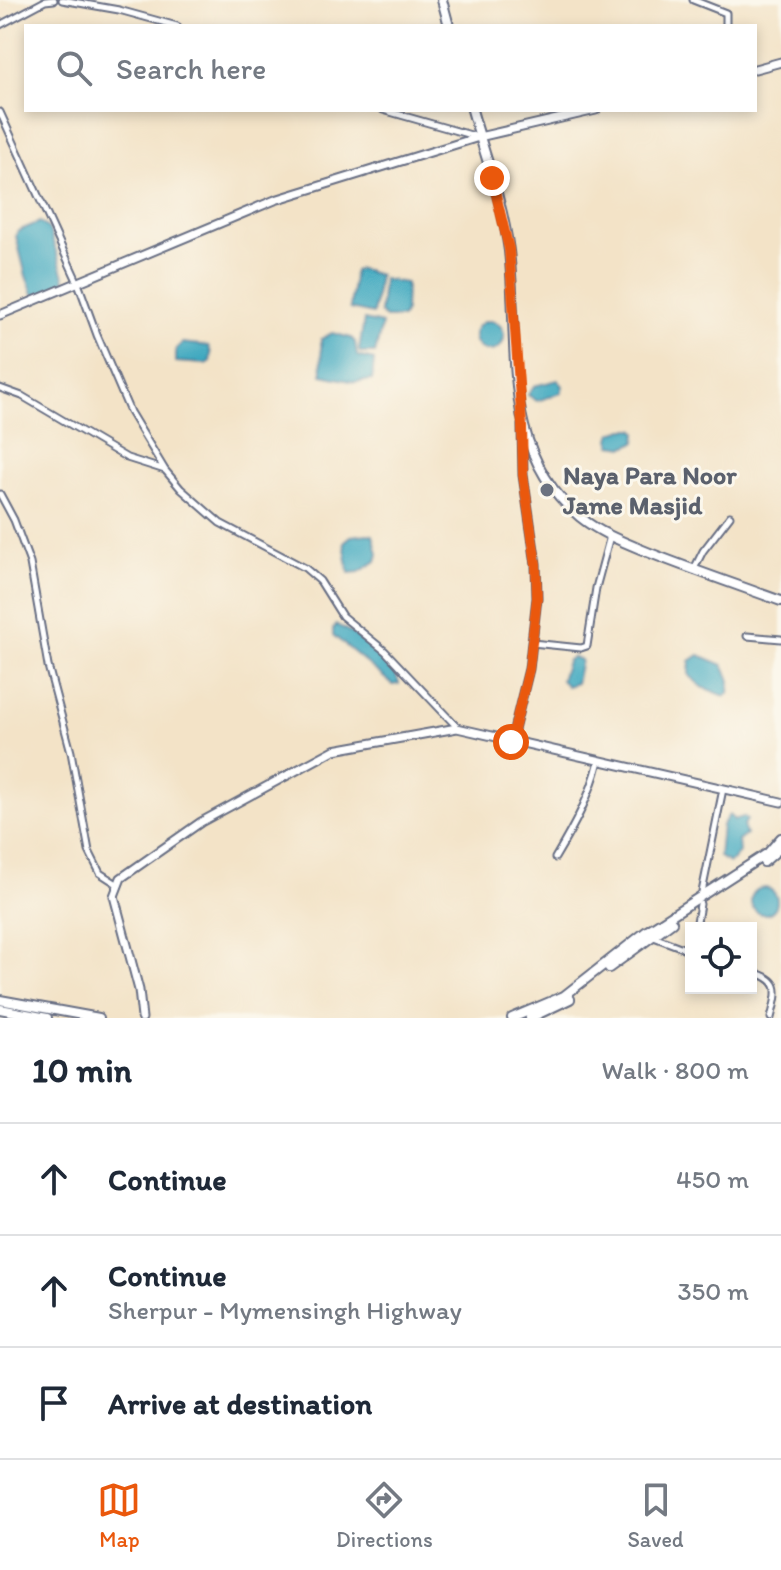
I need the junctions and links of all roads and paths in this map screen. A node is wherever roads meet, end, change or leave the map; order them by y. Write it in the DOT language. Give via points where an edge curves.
graph roads {
  1 [pos="54,0"];
  2 [pos="62,0"];
  3 [pos="442,0"];
  4 [pos="693,0"];
  5 [pos="170,24"];
  6 [pos="448,24"];
  7 [pos="726,24"];
  8 [pos="0,25"];
  9 [pos="781,62"];
  10 [pos="757,68"];
  11 [pos="0,112"];
  12 [pos="390,112"];
  13 [pos="473,112"];
  14 [pos="587,112"];
  15 [pos="479,137"];
  16 [pos="78,283"];
  17 [pos="0,315"];
  18 [pos="0,388"];
  19 [pos="522,425"];
  20 [pos="165,470"];
  21 [pos="0,494"];
  22 [pos="730,516"];
  23 [pos="610,536"];
  24 [pos="694,570"];
  25 [pos="781,601"];
  26 [pos="747,636"];
  27 [pos="781,639"];
  28 [pos="532,643"];
  29 [pos="457,728"];
  30 [pos="511,742"];
  31 [pos="599,761"];
  32 [pos="723,788"];
  33 [pos="781,802"];
  34 [pos="781,838"];
  35 [pos="781,847"];
  36 [pos="774,857"];
  37 [pos="555,858"];
  38 [pos="117,884"];
  39 [pos="701,901"];
  40 [pos="697,922"];
  41 [pos="651,936"];
  42 [pos="685,949"];
  43 [pos="757,973"];
  44 [pos="0,1000"];
  45 [pos="0,1009"];
  46 [pos="47,1018"];
  47 [pos="99,1018"];
  48 [pos="142,1018"];
  49 [pos="512,1018"];
  50 [pos="530,1018"];
  51 [pos="771,1018"];
  1 -- 8 [label="street"];
  2 -- 5 [label="street"];
  3 -- 6 [label="main road"];
  4 -- 7 [label="street" via="726,13"];
  9 -- 10 [label="street"];
  11 -- 16 [label="street"];
  12 -- 15 [label="street"];
  13 -- 15 [label="main road"];
  14 -- 15 [label="street"];
  15 -- 16 [label="street" via="275,200"];
  15 -- 19 [label="main road" via="509,249"];
  16 -- 17 [label="street"];
  16 -- 20 [label="street" via="130,412"];
  18 -- 20 [label="street" via="127,458"];
  19 -- 23 [label="main road" via="553,491"];
  19 -- 28 [label="street" via="523,475 536,564"];
  20 -- 29 [label="street" via="220,523 315,576 342,616 385,651"];
  21 -- 38 [label="street" via="30,563 89,851 100,873"];
  22 -- 24 [label="street"];
  23 -- 24 [label="main road"];
  23 -- 28 [label="street" via="587,646"];
  24 -- 25 [label="main road"];
  26 -- 27 [label="street"];
  28 -- 30 [label="street"];
  29 -- 30 [label="street"];
  29 -- 38 [label="street" via="334,750 201,822"];
  30 -- 31 [label="street"];
  31 -- 32 [label="street"];
  31 -- 37 [label="street" via="581,815"];
  32 -- 33 [label="street"];
  32 -- 39 [label="street"];
  34 -- 36 [label="main road"];
  35 -- 36 [label="main road"];
  36 -- 39 [label="main road"];
  38 -- 48 [label="street" via="116,909"];
  39 -- 40 [label="street"];
  39 -- 41 [label="main road"];
  39 -- 49 [label="main road" via="647,931 564,996"];
  41 -- 42 [label="street"];
  41 -- 50 [label="main road" via="569,999"];
  43 -- 51 [label="street" via="776,983"];
  44 -- 47 [label="main road"];
  45 -- 46 [label="main road"];
}
